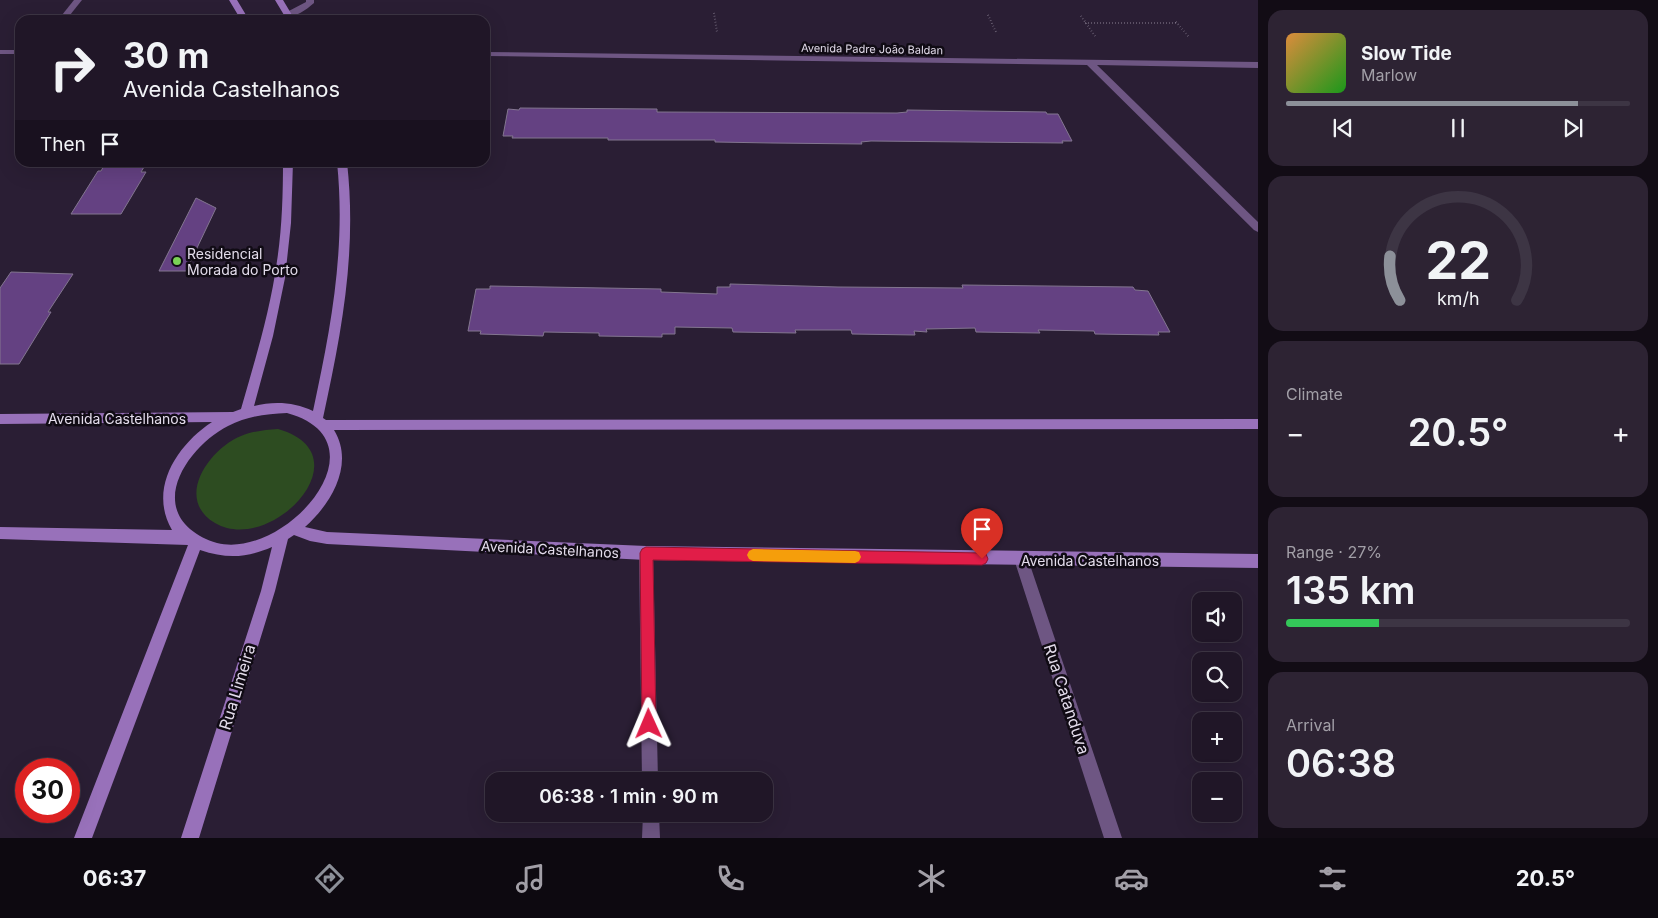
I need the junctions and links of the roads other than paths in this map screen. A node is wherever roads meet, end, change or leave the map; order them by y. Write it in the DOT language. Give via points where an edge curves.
graph roads {
  1 [pos="78,0"];
  2 [pos="233,0"];
  3 [pos="279,0"];
  4 [pos="310,0"];
  5 [pos="66,15"];
  6 [pos="240,15"];
  7 [pos="289,15"];
  8 [pos="293,15"];
  9 [pos="0,52"];
  10 [pos="15,52"];
  11 [pos="490,54"];
  12 [pos="1090,63"];
  13 [pos="1258,65"];
  14 [pos="288,167"];
  15 [pos="342,167"];
  16 [pos="1258,228"];
  17 [pos="246,412"];
  18 [pos="234,417"];
  19 [pos="0,419"];
  20 [pos="321,422"];
  21 [pos="1258,424"];
  22 [pos="288,532"];
  23 [pos="0,533"];
  24 [pos="191,540"];
  25 [pos="646,553"];
  26 [pos="1021,559"];
  27 [pos="1258,561"];
  28 [pos="650,772"];
  29 [pos="651,822"];
  30 [pos="83,838"];
  31 [pos="190,838"];
  32 [pos="651,838"];
  33 [pos="1113,838"];
  1 -- 5 [label="street"];
  2 -- 6 [label="main road"];
  3 -- 7 [label="main road"];
  4 -- 8 [label="street"];
  9 -- 10 [label="street"];
  11 -- 12 [label="street, Avenida Padre João Baldan"];
  12 -- 13 [label="street, Avenida Padre João Baldan"];
  12 -- 16 [label="street"];
  14 -- 17 [label="main road" via="288,216 283,261"];
  15 -- 20 [label="main road" via="346,222 343,279"];
  17 -- 18 [label="main road, Avenida Castelhanos"];
  17 -- 20 [label="main road, Avenida Castelhanos" via="287,408"];
  18 -- 19 [label="main road, Avenida Castelhanos"];
  18 -- 24 [label="main road, Avenida Castelhanos" via="194,443 178,464 170,486 169,504 173,521"];
  20 -- 21 [label="main road, Avenida Castelhanos"];
  20 -- 22 [label="main road" via="334,442 336,462 332,482 322,502"];
  22 -- 24 [label="main road" via="256,547 229,551 206,547"];
  22 -- 25 [label="main road, Avenida Castelhanos" via="327,538"];
  22 -- 31 [label="main road, Rua Limeira"];
  23 -- 24 [label="main road"];
  24 -- 30 [label="main road" via="128,727"];
  25 -- 26 [label="main road, Avenida Castelhanos"];
  25 -- 28 [label="street"];
  26 -- 27 [label="main road, Avenida Castelhanos"];
  26 -- 33 [label="street, Rua Catanduva"];
  29 -- 32 [label="street"];
}
